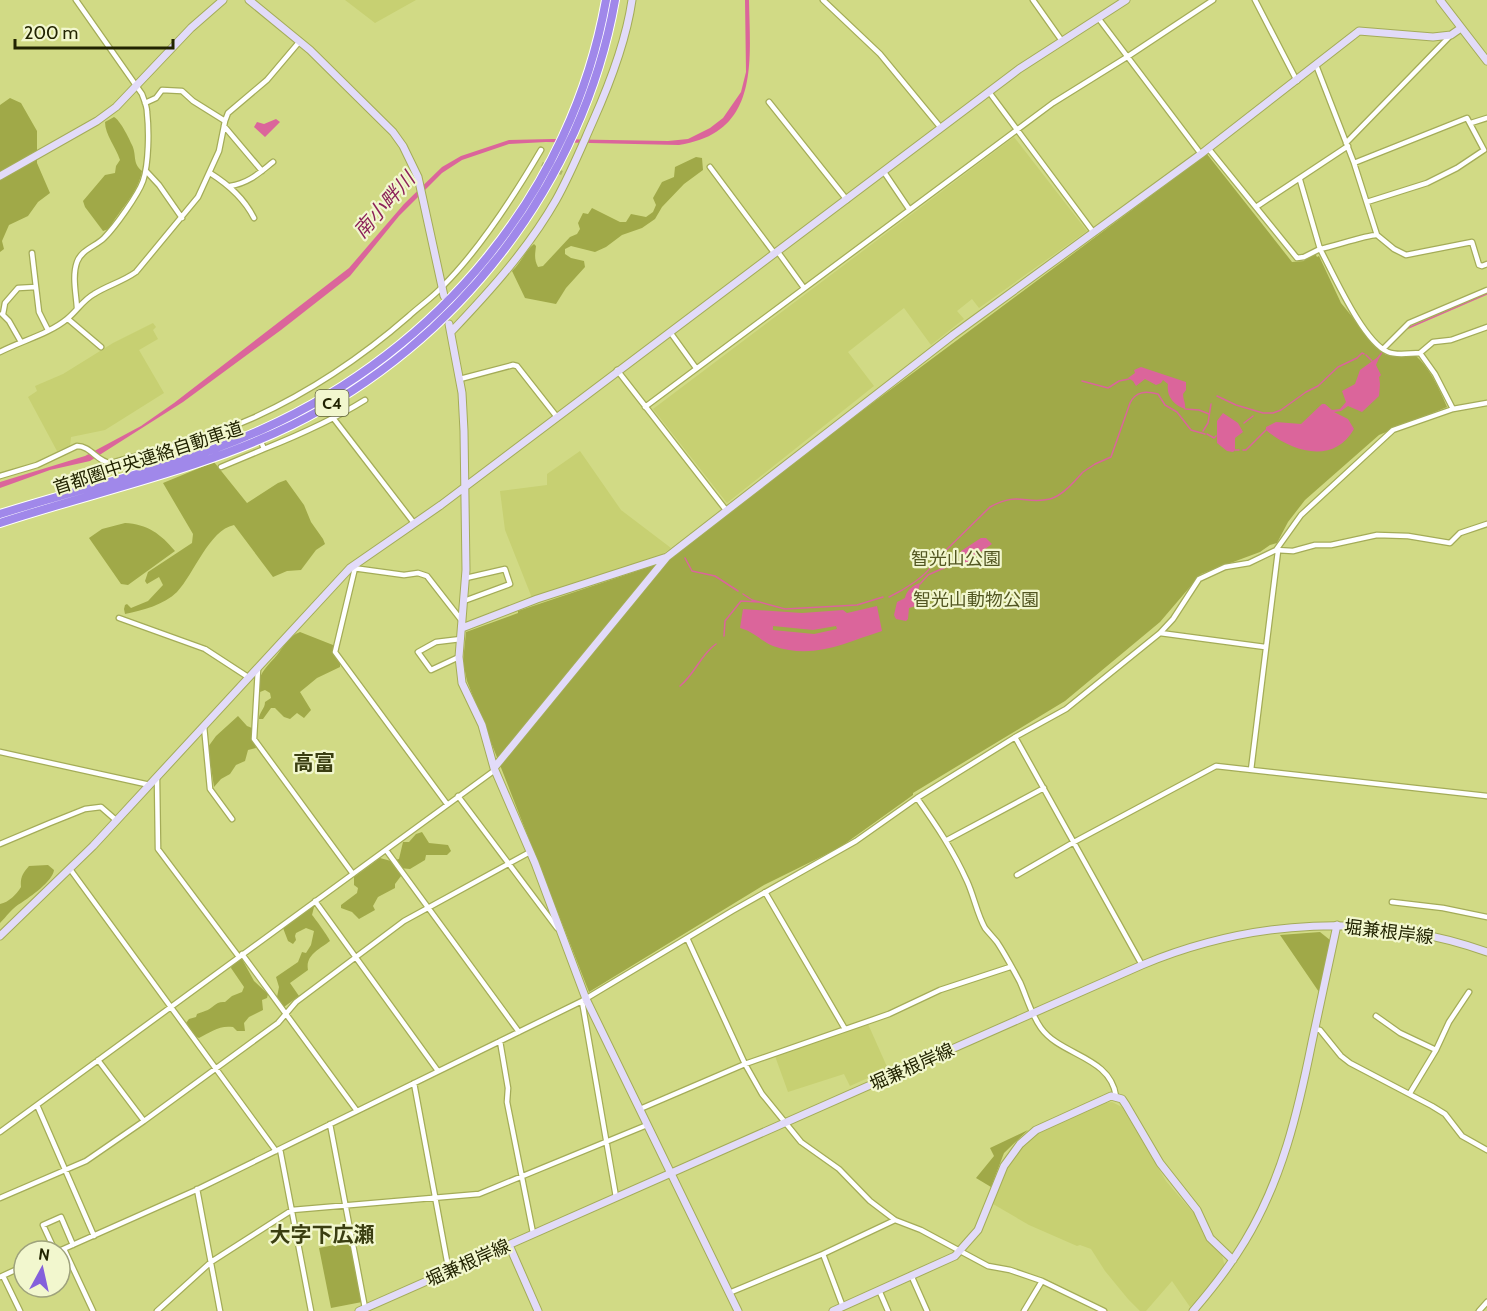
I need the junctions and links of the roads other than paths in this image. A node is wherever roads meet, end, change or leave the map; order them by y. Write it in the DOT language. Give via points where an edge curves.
graph roads {
  1 [pos="76,0"];
  2 [pos="223,0"];
  3 [pos="249,0"];
  4 [pos="606,0"];
  5 [pos="615,0"];
  6 [pos="632,0"];
  7 [pos="823,0"];
  8 [pos="1033,0"];
  9 [pos="1126,0"];
  10 [pos="1213,0"];
  11 [pos="1255,0"];
  12 [pos="1440,0"];
  13 [pos="1099,19"];
  14 [pos="1461,28"];
  15 [pos="1451,35"];
  16 [pos="300,41"];
  17 [pos="1062,41"];
  18 [pos="1127,57"];
  19 [pos="1487,61"];
  20 [pos="1316,65"];
  21 [pos="1297,81"];
  22 [pos="137,87"];
  23 [pos="989,92"];
  24 [pos="770,102"];
  25 [pos="145,103"];
  26 [pos="1487,118"];
  27 [pos="1470,123"];
  28 [pos="224,124"];
  29 [pos="941,128"];
  30 [pos="1016,129"];
  31 [pos="570,131"];
  32 [pos="1347,144"];
  33 [pos="563,147"];
  34 [pos="1208,148"];
  35 [pos="542,150"];
  36 [pos="1484,150"];
  37 [pos="1201,154"];
  38 [pos="1487,155"];
  39 [pos="536,160"];
  40 [pos="273,162"];
  41 [pos="1354,163"];
  42 [pos="542,164"];
  43 [pos="710,166"];
  44 [pos="146,171"];
  45 [pos="262,171"];
  46 [pos="884,172"];
  47 [pos="210,173"];
  48 [pos="0,176"];
  49 [pos="1300,180"];
  50 [pos="230,186"];
  51 [pos="847,200"];
  52 [pos="1367,202"];
  53 [pos="1256,207"];
  54 [pos="909,209"];
  55 [pos="182,218"];
  56 [pos="254,218"];
  57 [pos="1094,233"];
  58 [pos="1377,235"];
  59 [pos="1320,249"];
  60 [pos="32,253"];
  61 [pos="776,253"];
  62 [pos="1487,264"];
  63 [pos="36,287"];
  64 [pos="442,288"];
  65 [pos="804,288"];
  66 [pos="1487,290"];
  67 [pos="444,296"];
  68 [pos="77,308"];
  69 [pos="1,314"];
  70 [pos="68,318"];
  71 [pos="1487,327"];
  72 [pos="48,330"];
  73 [pos="670,332"];
  74 [pos="21,342"];
  75 [pos="100,347"];
  76 [pos="1384,350"];
  77 [pos="0,352"];
  78 [pos="1420,353"];
  79 [pos="696,368"];
  80 [pos="617,370"];
  81 [pos="460,379"];
  82 [pos="365,400"];
  83 [pos="1487,403"];
  84 [pos="645,407"];
  85 [pos="1453,409"];
  86 [pos="557,417"];
  87 [pos="252,418"];
  88 [pos="334,419"];
  89 [pos="255,426"];
  90 [pos="221,467"];
  91 [pos="0,476"];
  92 [pos="465,486"];
  93 [pos="726,510"];
  94 [pos="0,514"];
  95 [pos="0,523"];
  96 [pos="414,523"];
  97 [pos="1487,524"];
  98 [pos="1277,551"];
  99 [pos="667,557"];
  100 [pos="353,568"];
  101 [pos="466,578"];
  102 [pos="465,601"];
  103 [pos="119,618"];
  104 [pos="462,625"];
  105 [pos="1160,633"];
  106 [pos="461,639"];
  107 [pos="1265,647"];
  108 [pos="459,657"];
  109 [pos="258,667"];
  110 [pos="249,677"];
  111 [pos="204,726"];
  112 [pos="1015,737"];
  113 [pos="0,752"];
  114 [pos="494,769"];
  115 [pos="1251,770"];
  116 [pos="157,778"];
  117 [pos="150,785"];
  118 [pos="1044,788"];
  119 [pos="458,796"];
  120 [pos="1487,796"];
  121 [pos="917,798"];
  122 [pos="447,804"];
  123 [pos="232,819"];
  124 [pos="117,821"];
  125 [pos="947,840"];
  126 [pos="1074,842"];
  127 [pos="0,844"];
  128 [pos="386,850"];
  129 [pos="530,852"];
  130 [pos="507,865"];
  131 [pos="70,869"];
  132 [pos="353,874"];
  133 [pos="1017,875"];
  134 [pos="765,892"];
  135 [pos="315,901"];
  136 [pos="1392,902"];
  137 [pos="429,908"];
  138 [pos="1487,917"];
  139 [pos="1337,925"];
  140 [pos="561,934"];
  141 [pos="0,936"];
  142 [pos="687,938"];
  143 [pos="1487,952"];
  144 [pos="240,956"];
  145 [pos="355,957"];
  146 [pos="1142,965"];
  147 [pos="1010,967"];
  148 [pos="1469,992"];
  149 [pos="584,1000"];
  150 [pos="170,1007"];
  151 [pos="285,1013"];
  152 [pos="1032,1014"];
  153 [pos="1376,1016"];
  154 [pos="845,1029"];
  155 [pos="1315,1029"];
  156 [pos="519,1032"];
  157 [pos="500,1041"];
  158 [pos="1437,1050"];
  159 [pos="98,1060"];
  160 [pos="745,1064"];
  161 [pos="215,1069"];
  162 [pos="438,1071"];
  163 [pos="414,1083"];
  164 [pos="1410,1093"];
  165 [pos="1116,1096"];
  166 [pos="38,1105"];
  167 [pos="640,1109"];
  168 [pos="357,1111"];
  169 [pos="144,1121"];
  170 [pos="785,1123"];
  171 [pos="330,1124"];
  172 [pos="647,1125"];
  173 [pos="0,1132"];
  174 [pos="605,1142"];
  175 [pos="278,1150"];
  176 [pos="1487,1150"];
  177 [pos="65,1170"];
  178 [pos="671,1173"];
  179 [pos="521,1177"];
  180 [pos="197,1189"];
  181 [pos="616,1197"];
  182 [pos="0,1198"];
  183 [pos="436,1198"];
  184 [pos="345,1205"];
  185 [pos="292,1210"];
  186 [pos="895,1220"];
  187 [pos="533,1233"];
  188 [pos="94,1236"];
  189 [pos="52,1239"];
  190 [pos="70,1239"];
  191 [pos="73,1245"];
  192 [pos="509,1245"];
  193 [pos="961,1251"];
  194 [pos="822,1254"];
  195 [pos="1233,1260"];
  196 [pos="211,1262"];
  197 [pos="449,1272"];
  198 [pos="72,1273"];
  199 [pos="911,1275"];
  200 [pos="2,1277"];
  201 [pos="1042,1281"];
  202 [pos="879,1290"];
  203 [pos="729,1293"];
  204 [pos="1487,1302"];
  205 [pos="843,1307"];
  206 [pos="362,1310"];
  207 [pos="20,1311"];
  208 [pos="93,1311"];
  209 [pos="157,1311"];
  210 [pos="220,1311"];
  211 [pos="311,1311"];
  212 [pos="538,1311"];
  213 [pos="738,1311"];
  214 [pos="833,1311"];
  215 [pos="888,1311"];
  216 [pos="927,1311"];
  217 [pos="1024,1311"];
  218 [pos="1104,1311"];
  219 [pos="1193,1311"];
  220 [pos="1479,1311"];
  1 -- 22 [label="street"];
  2 -- 22 [label="street" via="191,28"];
  3 -- 16 [label="street"];
  4 -- 31 [label="highway, 首都圏中央連絡自動車道 / C4"];
  5 -- 31 [label="highway, 首都圏中央連絡自動車道 / C4" via="602,57"];
  6 -- 81 [label="street" via="610,81 551,208 489,292 450,328"];
  7 -- 29 [label="street" via="880,54"];
  8 -- 17 [label="street"];
  9 -- 13 [label="street"];
  10 -- 18 [label="street"];
  11 -- 21 [label="street"];
  12 -- 14 [label="street"];
  13 -- 17 [label="street"];
  13 -- 18 [label="street"];
  14 -- 15 [label="street"];
  14 -- 19 [label="street"];
  15 -- 20 [label="street" via="1433,38 1359,31"];
  15 -- 32 [label="street"];
  16 -- 28 [label="street" via="267,80 234,107"];
  16 -- 64 [label="street" via="403,146 418,177"];
  17 -- 23 [label="street"];
  18 -- 30 [label="street"];
  18 -- 37 [label="street"];
  20 -- 21 [label="street"];
  20 -- 32 [label="street"];
  21 -- 34 [label="street"];
  22 -- 25 [label="street"];
  22 -- 48 [label="street" via="97,121"];
  23 -- 29 [label="street"];
  23 -- 30 [label="street"];
  24 -- 51 [label="street"];
  25 -- 28 [label="street" via="162,90 182,91"];
  25 -- 44 [label="street"];
  26 -- 27 [label="street"];
  27 -- 36 [label="street"];
  27 -- 41 [label="street" via="1467,118"];
  28 -- 45 [label="street"];
  28 -- 47 [label="street" via="222,144"];
  29 -- 46 [label="street"];
  30 -- 54 [label="street"];
  30 -- 57 [label="street"];
  31 -- 33 [label="highway, 首都圏中央連絡自動車道 / C4"];
  32 -- 41 [label="street"];
  32 -- 49 [label="street"];
  33 -- 94 [label="highway, 首都圏中央連絡自動車道 / C4" via="511,227 460,290 413,335 347,384 288,417 226,444"];
  33 -- 95 [label="highway, 首都圏中央連絡自動車道 / C4" via="544,191 472,287 418,341 352,391 292,425 219,455"];
  34 -- 37 [label="street"];
  34 -- 53 [label="street"];
  35 -- 39 [label="street"];
  36 -- 38 [label="street"];
  36 -- 52 [label="street" via="1427,183"];
  37 -- 57 [label="street"];
  39 -- 42 [label="street"];
  39 -- 64 [label="street" via="507,206"];
  40 -- 45 [label="street"];
  41 -- 52 [label="street"];
  43 -- 61 [label="street"];
  44 -- 55 [label="street"];
  44 -- 68 [label="street" via="138,192 109,233 77,260"];
  45 -- 50 [label="street" via="246,183"];
  46 -- 51 [label="street"];
  46 -- 54 [label="street"];
  47 -- 50 [label="street"];
  47 -- 55 [label="street"];
  49 -- 53 [label="street"];
  49 -- 59 [label="street"];
  50 -- 56 [label="street"];
  51 -- 61 [label="street"];
  52 -- 58 [label="street"];
  53 -- 59 [label="street" via="1297,258"];
  54 -- 65 [label="street"];
  55 -- 68 [label="street" via="136,272 94,294"];
  57 -- 93 [label="street"];
  58 -- 59 [label="street"];
  58 -- 62 [label="street" via="1406,255 1472,242 1479,265"];
  59 -- 76 [label="street" via="1363,328"];
  60 -- 63 [label="street"];
  61 -- 65 [label="street"];
  61 -- 73 [label="street"];
  63 -- 69 [label="street" via="18,288"];
  63 -- 72 [label="street" via="39,312"];
  64 -- 67 [label="street"];
  64 -- 87 [label="street" via="378,342 309,390"];
  65 -- 79 [label="street"];
  66 -- 76 [label="street" via="1409,323"];
  68 -- 70 [label="street"];
  69 -- 74 [label="street"];
  70 -- 72 [label="street"];
  70 -- 75 [label="street"];
  71 -- 78 [label="street" via="1433,342"];
  72 -- 74 [label="street"];
  73 -- 79 [label="street"];
  73 -- 80 [label="street"];
  74 -- 77 [label="street"];
  76 -- 78 [label="street" via="1394,354"];
  78 -- 85 [label="street"];
  79 -- 84 [label="street"];
  80 -- 84 [label="street"];
  80 -- 86 [label="street"];
  81 -- 86 [label="street" via="518,366"];
  81 -- 92 [label="street"];
  82 -- 88 [label="street"];
  83 -- 85 [label="street"];
  84 -- 93 [label="street"];
  85 -- 98 [label="street" via="1403,426 1384,437 1301,514"];
  86 -- 92 [label="street"];
  87 -- 89 [label="street"];
  87 -- 91 [label="street" via="111,463 80,446"];
  88 -- 90 [label="street"];
  88 -- 96 [label="street"];
  92 -- 96 [label="street"];
  92 -- 101 [label="street"];
  93 -- 99 [label="street"];
  96 -- 100 [label="street"];
  97 -- 98 [label="street" via="1460,533 1450,543 1377,535"];
  98 -- 105 [label="street" via="1204,575"];
  98 -- 107 [label="street"];
  99 -- 104 [label="street"];
  99 -- 114 [label="street"];
  100 -- 104 [label="street" via="427,576"];
  100 -- 109 [label="street"];
  100 -- 122 [label="street" via="335,652"];
  101 -- 102 [label="street"];
  101 -- 102 [label="street" via="505,569 510,584"];
  102 -- 104 [label="street"];
  103 -- 110 [label="street" via="205,649"];
  104 -- 106 [label="street"];
  105 -- 107 [label="street"];
  105 -- 112 [label="street" via="1066,709"];
  106 -- 108 [label="street"];
  106 -- 108 [label="street" via="436,642 418,652 431,670"];
  107 -- 115 [label="street"];
  108 -- 114 [label="street" via="462,683 482,725"];
  109 -- 110 [label="street"];
  109 -- 132 [label="street" via="254,739"];
  110 -- 111 [label="street"];
  111 -- 116 [label="street"];
  111 -- 123 [label="street" via="210,789"];
  112 -- 118 [label="street"];
  112 -- 121 [label="street"];
  113 -- 117 [label="street"];
  114 -- 119 [label="street"];
  114 -- 129 [label="street"];
  115 -- 120 [label="street"];
  115 -- 126 [label="street" via="1216,766"];
  116 -- 117 [label="street"];
  116 -- 144 [label="street" via="158,849"];
  117 -- 124 [label="street"];
  118 -- 125 [label="street"];
  118 -- 126 [label="street"];
  119 -- 122 [label="street"];
  119 -- 130 [label="street"];
  121 -- 125 [label="street"];
  121 -- 134 [label="street" via="856,841"];
  122 -- 128 [label="street"];
  124 -- 127 [label="street" via="101,807 85,810"];
  124 -- 131 [label="street"];
  125 -- 147 [label="street" via="985,927"];
  126 -- 133 [label="street"];
  126 -- 146 [label="street"];
  128 -- 132 [label="street"];
  128 -- 137 [label="street"];
  129 -- 130 [label="street"];
  129 -- 140 [label="street"];
  130 -- 137 [label="street"];
  130 -- 140 [label="street"];
  131 -- 141 [label="street"];
  131 -- 150 [label="street"];
  132 -- 135 [label="street"];
  134 -- 142 [label="street"];
  134 -- 154 [label="street"];
  135 -- 144 [label="street"];
  135 -- 145 [label="street"];
  136 -- 138 [label="street"];
  137 -- 145 [label="street"];
  137 -- 156 [label="street"];
  139 -- 143 [label="street, 堀兼根岸線" via="1418,933"];
  139 -- 146 [label="street, 堀兼根岸線" via="1249,933 1183,949"];
  139 -- 155 [label="street"];
  140 -- 149 [label="street"];
  142 -- 149 [label="street"];
  142 -- 160 [label="street"];
  144 -- 150 [label="street"];
  144 -- 151 [label="street"];
  145 -- 151 [label="street"];
  145 -- 162 [label="street"];
  146 -- 152 [label="street, 堀兼根岸線"];
  147 -- 152 [label="street"];
  147 -- 154 [label="street" via="956,984"];
  148 -- 158 [label="street" via="1449,1022"];
  149 -- 156 [label="street"];
  149 -- 167 [label="street"];
  149 -- 174 [label="street"];
  150 -- 159 [label="street"];
  150 -- 161 [label="street"];
  151 -- 161 [label="street" via="278,1023"];
  151 -- 168 [label="street"];
  152 -- 165 [label="street" via="1057,1044 1080,1054 1105,1073"];
  152 -- 170 [label="street, 堀兼根岸線"];
  153 -- 158 [label="street" via="1400,1033"];
  154 -- 160 [label="street"];
  155 -- 164 [label="street" via="1350,1063"];
  155 -- 195 [label="street" via="1289,1143 1261,1212"];
  156 -- 157 [label="street"];
  157 -- 162 [label="street"];
  157 -- 179 [label="street"];
  158 -- 164 [label="street"];
  159 -- 166 [label="street"];
  159 -- 169 [label="street"];
  160 -- 167 [label="street"];
  160 -- 170 [label="street"];
  161 -- 169 [label="street"];
  161 -- 175 [label="street"];
  162 -- 163 [label="street"];
  163 -- 168 [label="street"];
  163 -- 183 [label="street"];
  164 -- 176 [label="street" via="1444,1114 1462,1136"];
  165 -- 193 [label="street" via="1105,1096 1028,1137 1004,1166 978,1230"];
  165 -- 195 [label="street" via="1126,1105 1160,1164 1197,1210 1210,1238"];
  166 -- 173 [label="street"];
  166 -- 177 [label="street"];
  167 -- 172 [label="street"];
  168 -- 171 [label="street"];
  169 -- 177 [label="street" via="86,1161"];
  170 -- 178 [label="street, 堀兼根岸線"];
  170 -- 186 [label="street" via="801,1142 839,1169 870,1202"];
  171 -- 175 [label="street"];
  171 -- 184 [label="street"];
  172 -- 174 [label="street"];
  172 -- 178 [label="street"];
  174 -- 179 [label="street"];
  174 -- 181 [label="street"];
  175 -- 180 [label="street"];
  175 -- 185 [label="street"];
  177 -- 182 [label="street"];
  177 -- 188 [label="street"];
  178 -- 181 [label="street, 堀兼根岸線"];
  178 -- 203 [label="street"];
  179 -- 183 [label="street" via="479,1194"];
  179 -- 187 [label="street"];
  180 -- 188 [label="street"];
  180 -- 196 [label="street"];
  181 -- 187 [label="street, 堀兼根岸線"];
  183 -- 184 [label="street"];
  183 -- 197 [label="street"];
  184 -- 185 [label="street"];
  184 -- 206 [label="street"];
  185 -- 196 [label="street"];
  185 -- 211 [label="street"];
  186 -- 193 [label="street"];
  186 -- 194 [label="street"];
  187 -- 192 [label="street, 堀兼根岸線"];
  188 -- 191 [label="street"];
  189 -- 190 [label="street" via="43,1225 61,1217"];
  192 -- 197 [label="street, 堀兼根岸線"];
  192 -- 212 [label="street"];
  193 -- 199 [label="street"];
  193 -- 201 [label="street" via="988,1266"];
  194 -- 203 [label="street"];
  194 -- 205 [label="street"];
  195 -- 219 [label="street"];
  196 -- 209 [label="street"];
  196 -- 210 [label="street"];
  197 -- 206 [label="street, 堀兼根岸線"];
  198 -- 208 [label="street"];
  199 -- 202 [label="street"];
  199 -- 216 [label="street"];
  200 -- 207 [label="street"];
  201 -- 217 [label="street"];
  201 -- 218 [label="street"];
  202 -- 205 [label="street"];
  202 -- 215 [label="street"];
  203 -- 213 [label="street"];
  204 -- 220 [label="street"];
  205 -- 214 [label="street"];
}
